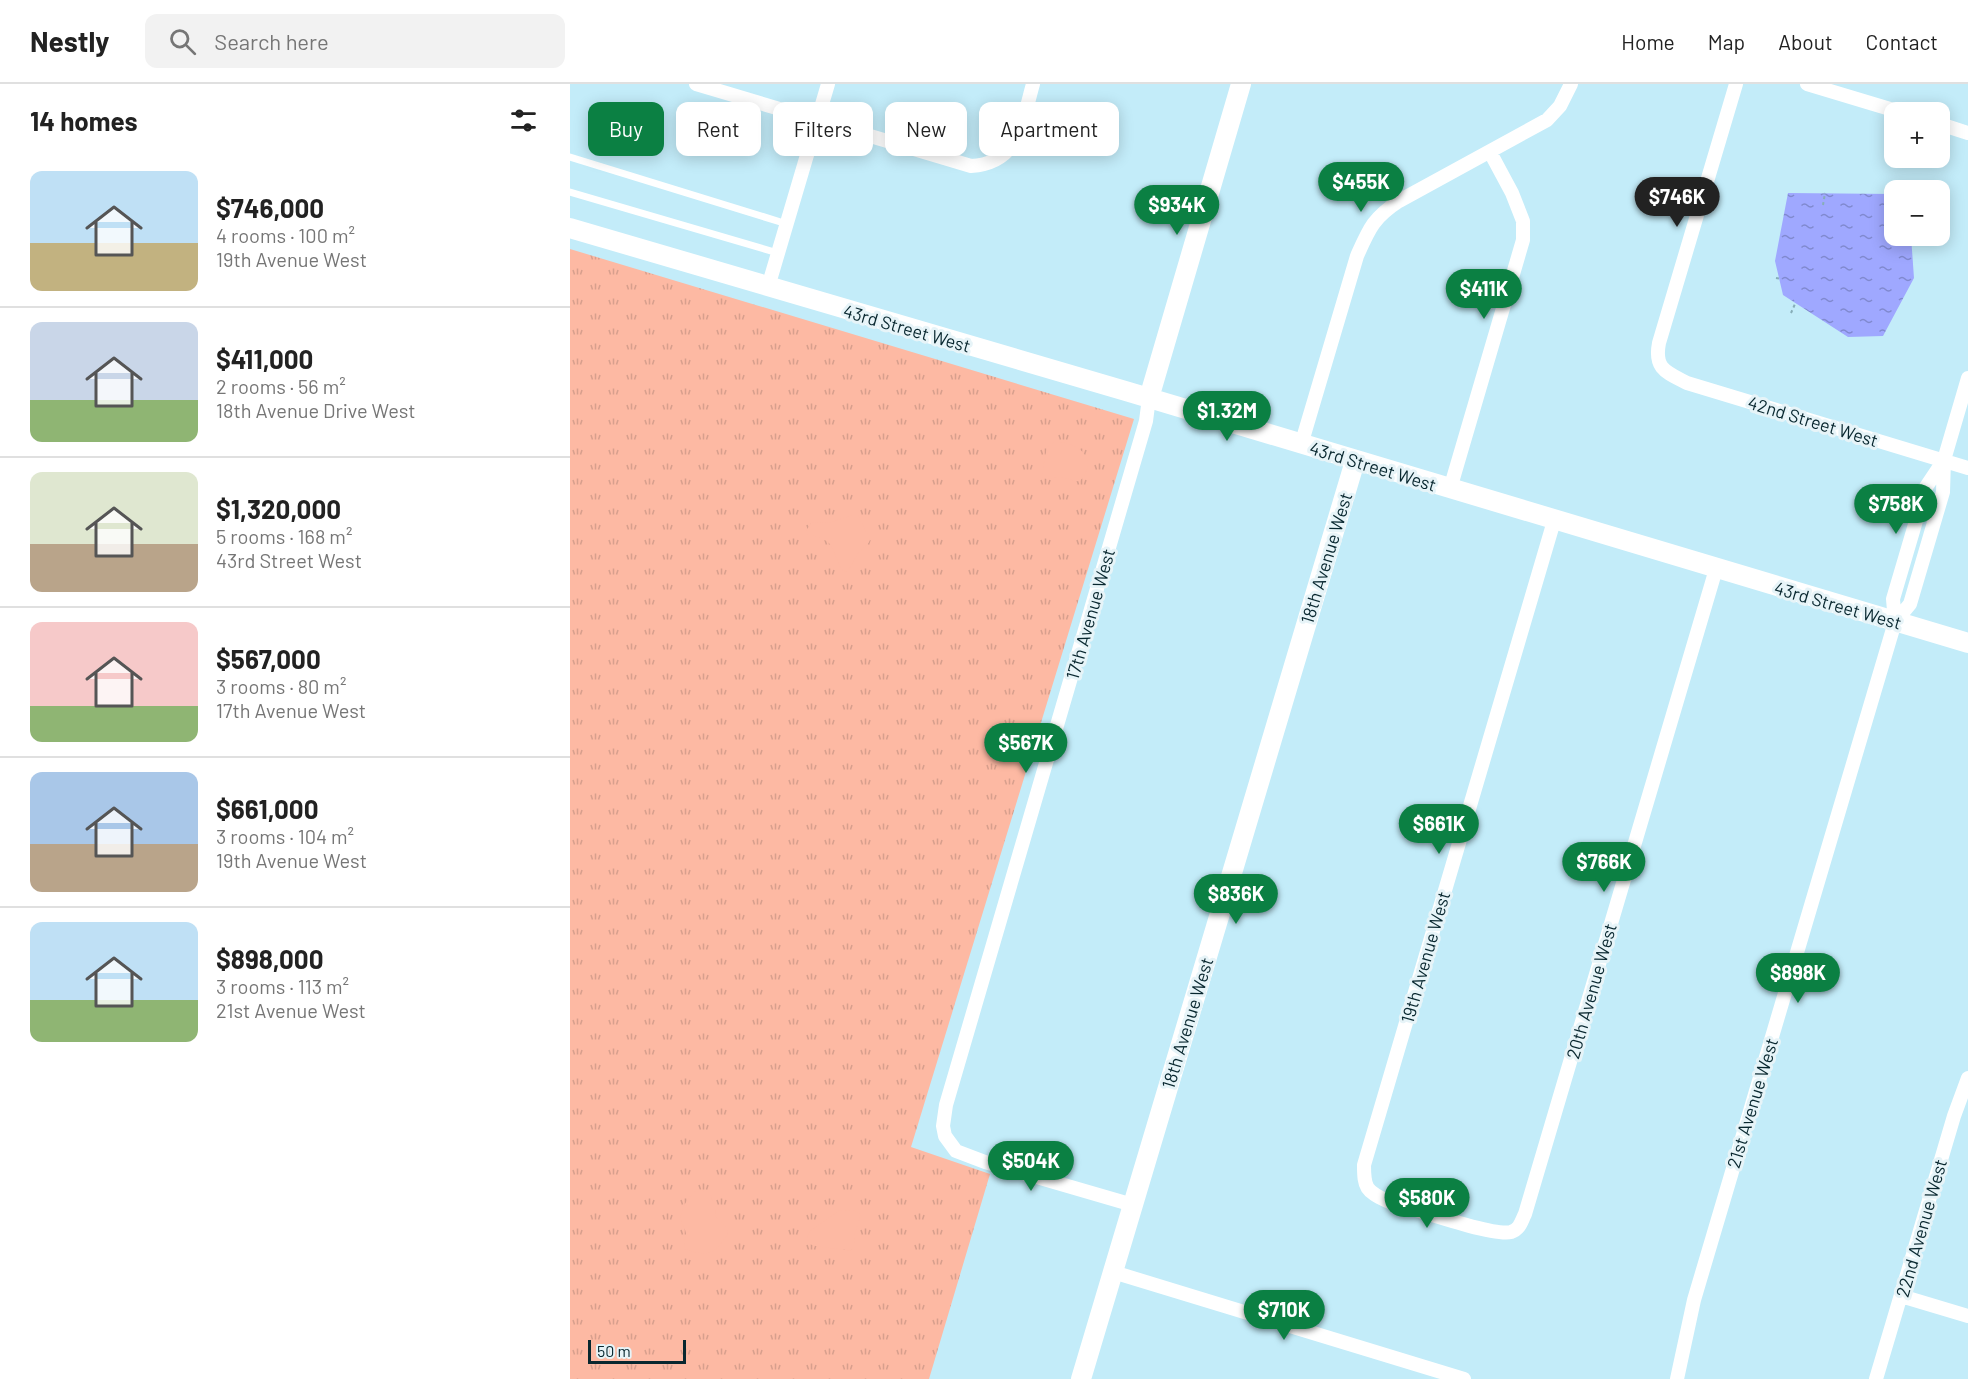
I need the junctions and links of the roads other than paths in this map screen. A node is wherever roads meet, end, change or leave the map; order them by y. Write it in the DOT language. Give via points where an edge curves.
graph roads {
  1 [pos="696,84"];
  2 [pos="828,84"];
  3 [pos="1033,84"];
  4 [pos="1241,84"];
  5 [pos="1571,84"];
  6 [pos="1736,84"];
  7 [pos="1807,84"];
  8 [pos="823,102"];
  9 [pos="1884,107"];
  10 [pos="773,108"];
  11 [pos="1950,127"];
  12 [pos="1968,133"];
  13 [pos="873,137"];
  14 [pos="1490,152"];
  15 [pos="807,156"];
  16 [pos="570,157"];
  17 [pos="570,192"];
  18 [pos="787,224"];
  19 [pos="570,228"];
  20 [pos="778,253"];
  21 [pos="768,287"];
  22 [pos="1968,378"];
  23 [pos="1149,398"];
  24 [pos="1301,445"];
  25 [pos="1944,460"];
  26 [pos="1355,461"];
  27 [pos="1968,468"];
  28 [pos="1450,489"];
  29 [pos="1554,521"];
  30 [pos="1716,569"];
  31 [pos="1895,622"];
  32 [pos="1968,644"];
  33 [pos="1968,1078"];
  34 [pos="1132,1205"];
  35 [pos="1508,1233"];
  36 [pos="1113,1272"];
  37 [pos="1901,1296"];
  38 [pos="1968,1316"];
  39 [pos="1081,1379"];
  40 [pos="1464,1379"];
  41 [pos="1677,1379"];
  42 [pos="1876,1379"];
  1 -- 10 [label="street"];
  2 -- 8 [label="street"];
  3 -- 13 [label="street" via="1016,141 994,162 971,166"];
  4 -- 23 [label="street, 17th Avenue West"];
  5 -- 14 [label="street" via="1560,106 1546,120"];
  6 -- 25 [label="street, 42nd Street West" via="1659,343 1657,356 1662,368 1687,383"];
  7 -- 9 [label="street"];
  11 -- 12 [label="street"];
  14 -- 24 [label="street" via="1399,201 1370,226 1357,256"];
  14 -- 28 [label="street" via="1519,212 1522,240"];
  15 -- 18 [label="street"];
  16 -- 18 [label="lane"];
  17 -- 20 [label="lane"];
  18 -- 20 [label="street"];
  19 -- 21 [label="street, 43rd Street West"];
  20 -- 21 [label="street"];
  21 -- 23 [label="street, 43rd Street West"];
  22 -- 25 [label="street, 21st Avenue West"];
  23 -- 24 [label="street, 43rd Street West"];
  23 -- 34 [label="street, 17th Avenue West" via="1146,421 943,1126 956,1151"];
  24 -- 26 [label="street, 43rd Street West"];
  25 -- 27 [label="street, 42nd Street West"];
  25 -- 31 [label="street, 21st Avenue West" via="1926,487 1893,599"];
  26 -- 28 [label="street, 43rd Street West"];
  26 -- 34 [label="street, 18th Avenue West"];
  28 -- 29 [label="street, 43rd Street West"];
  29 -- 30 [label="street, 43rd Street West"];
  29 -- 35 [label="street, 19th Avenue West" via="1364,1165 1364,1182 1371,1194 1486,1230"];
  30 -- 31 [label="street, 43rd Street West"];
  30 -- 35 [label="street, 20th Avenue West" via="1525,1214 1519,1227"];
  31 -- 32 [label="street, 43rd Street West"];
  31 -- 41 [label="street, 21st Avenue West" via="1694,1300"];
  33 -- 37 [label="street, 22nd Avenue West"];
  34 -- 36 [label="street, 18th Avenue West"];
  36 -- 39 [label="street, 18th Avenue West"];
  36 -- 40 [label="street"];
  37 -- 38 [label="street"];
  37 -- 42 [label="street, 22nd Avenue West"];
}
